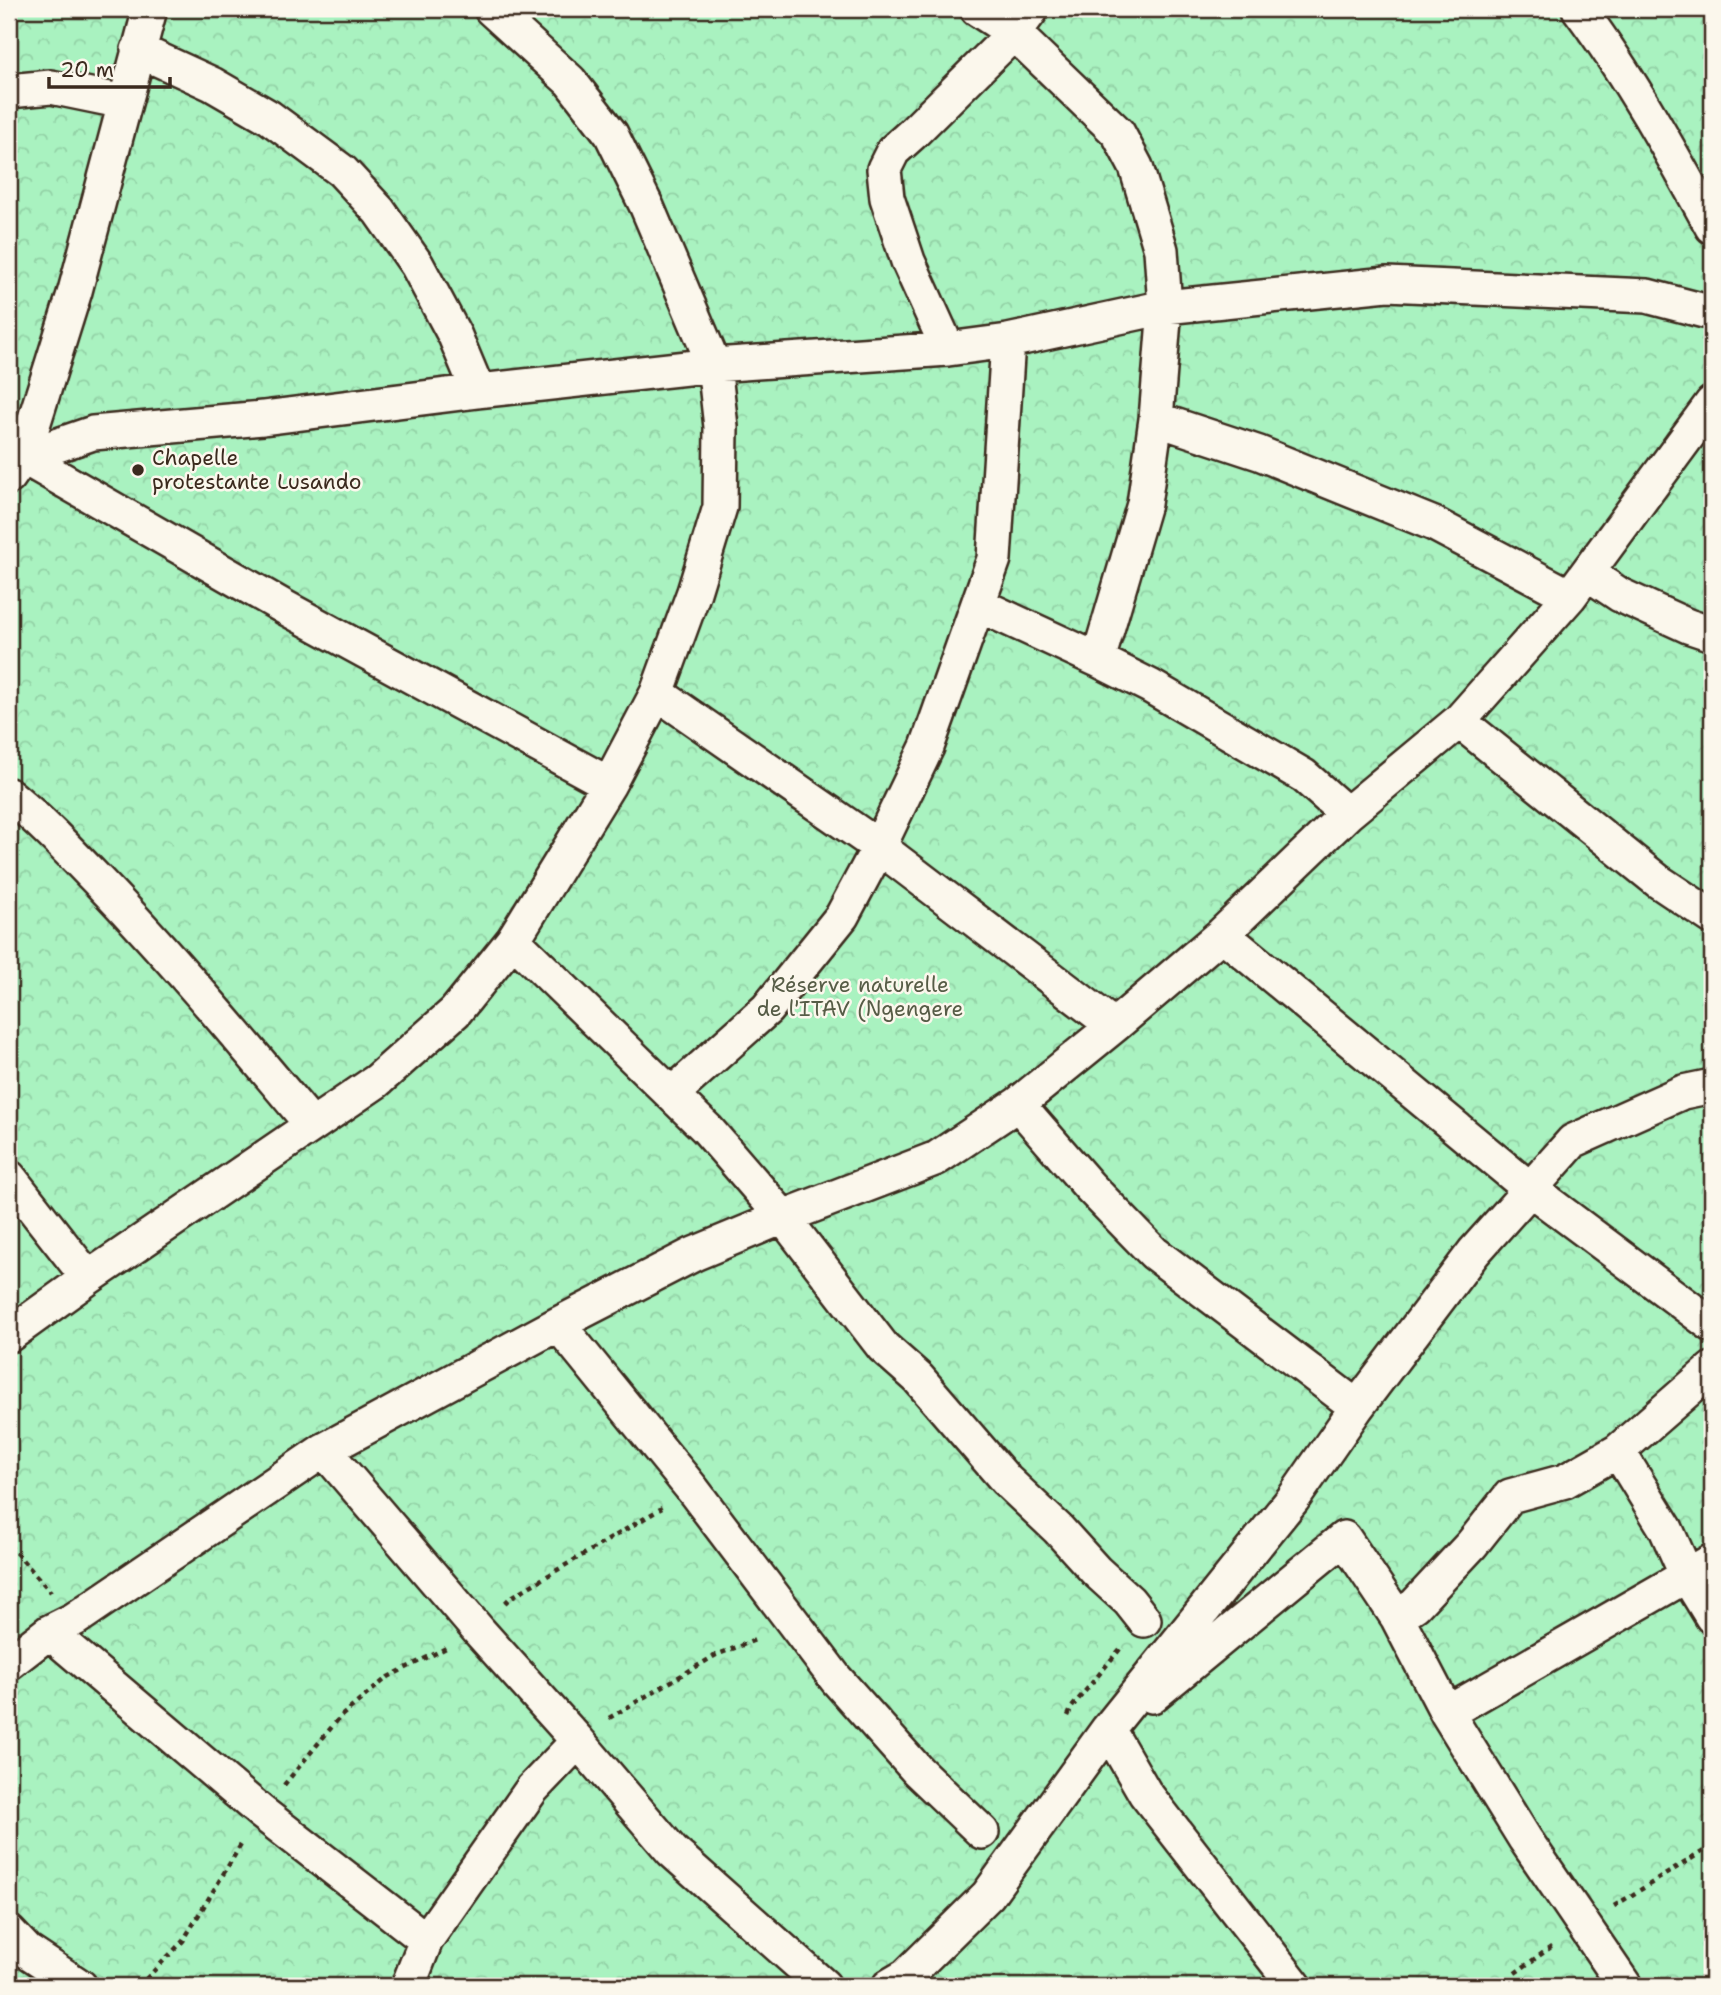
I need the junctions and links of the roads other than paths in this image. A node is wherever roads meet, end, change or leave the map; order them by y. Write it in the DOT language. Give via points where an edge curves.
graph roads {
  1 [pos="150,9"];
  2 [pos="491,9"];
  3 [pos="977,9"];
  4 [pos="1579,9"];
  5 [pos="1023,21"];
  6 [pos="138,50"];
  7 [pos="9,91"];
  8 [pos="124,102"];
  9 [pos="1712,227"];
  10 [pos="1165,307"];
  11 [pos="1712,313"];
  12 [pos="1008,341"];
  13 [pos="948,349"];
  14 [pos="714,365"];
  15 [pos="478,391"];
  16 [pos="1712,398"];
  17 [pos="1156,419"];
  18 [pos="14,458"];
  19 [pos="1578,584"];
  20 [pos="979,605"];
  21 [pos="1712,634"];
  22 [pos="1098,660"];
  23 [pos="657,693"];
  24 [pos="1459,721"];
  25 [pos="609,784"];
  26 [pos="9,795"];
  27 [pos="1347,814"];
  28 [pos="879,847"];
  29 [pos="1712,917"];
  30 [pos="1222,934"];
  31 [pos="513,940"];
  32 [pos="1115,1026"];
  33 [pos="1712,1086"];
  34 [pos="672,1094"];
  35 [pos="1018,1104"];
  36 [pos="312,1125"];
  37 [pos="9,1177"];
  38 [pos="1530,1189"];
  39 [pos="783,1217"];
  40 [pos="88,1278"];
  41 [pos="558,1324"];
  42 [pos="1712,1325"];
  43 [pos="9,1335"];
  44 [pos="1712,1368"];
  45 [pos="1357,1407"];
  46 [pos="324,1450"];
  47 [pos="1618,1451"];
  48 [pos="1700,1569"];
  49 [pos="1397,1617"];
  50 [pos="1712,1617"];
  51 [pos="1144,1620"];
  52 [pos="62,1625"];
  53 [pos="9,1663"];
  54 [pos="1447,1713"];
  55 [pos="1108,1729"];
  56 [pos="578,1741"];
  57 [pos="982,1832"];
  58 [pos="9,1932"];
  59 [pos="426,1940"];
  60 [pos="904,1983"];
  61 [pos="80,1986"];
  62 [pos="408,1986"];
  63 [pos="824,1986"];
  64 [pos="1295,1986"];
  65 [pos="1625,1986"];
  1 -- 6 [label="street"];
  2 -- 14 [label="street" via="570,81 611,134"];
  3 -- 5 [label="street"];
  4 -- 9 [label="street" via="1611,52"];
  5 -- 10 [label="street" via="1118,133 1136,167 1161,250"];
  5 -- 13 [label="street" via="892,151 884,169 887,198 908,261"];
  6 -- 8 [label="street"];
  6 -- 15 [label="street" via="269,117 342,172 379,211 418,265"];
  7 -- 8 [label="street" via="51,87"];
  8 -- 18 [label="street" via="75,291"];
  10 -- 11 [label="street" via="1387,284 1647,296"];
  10 -- 12 [label="street"];
  10 -- 17 [label="street"];
  12 -- 13 [label="street"];
  12 -- 20 [label="street" via="994,559"];
  13 -- 14 [label="street"];
  14 -- 15 [label="street"];
  14 -- 23 [label="street" via="721,427 720,507"];
  15 -- 18 [label="street" via="263,418 93,433"];
  16 -- 19 [label="street"];
  17 -- 19 [label="street" via="1259,453"];
  17 -- 22 [label="street" via="1144,504"];
  18 -- 25 [label="street"];
  19 -- 21 [label="street"];
  19 -- 24 [label="street"];
  20 -- 22 [label="street"];
  20 -- 28 [label="street" via="927,747"];
  22 -- 27 [label="street" via="1304,776"];
  23 -- 25 [label="street"];
  23 -- 28 [label="street"];
  24 -- 27 [label="street"];
  24 -- 29 [label="street" via="1658,881"];
  25 -- 31 [label="street"];
  26 -- 36 [label="street" via="135,919"];
  27 -- 30 [label="street"];
  28 -- 32 [label="street"];
  28 -- 34 [label="street" via="842,916 766,1009"];
  30 -- 32 [label="street"];
  30 -- 38 [label="street"];
  31 -- 34 [label="street"];
  31 -- 36 [label="street" via="455,1012 377,1081"];
  32 -- 35 [label="street"];
  33 -- 38 [label="street" via="1683,1092 1573,1141"];
  34 -- 39 [label="street"];
  35 -- 39 [label="street" via="937,1158"];
  35 -- 45 [label="street" via="1153,1253"];
  36 -- 40 [label="street"];
  37 -- 40 [label="street"];
  38 -- 42 [label="street"];
  38 -- 45 [label="street" via="1474,1252"];
  39 -- 41 [label="street" via="694,1254"];
  39 -- 51 [label="street" via="883,1347 918,1378 1006,1480"];
  40 -- 43 [label="street"];
  41 -- 46 [label="street"];
  41 -- 57 [label="street" via="693,1490 836,1679 908,1760"];
  44 -- 47 [label="street"];
  45 -- 55 [label="street" via="1293,1499"];
  46 -- 52 [label="street"];
  46 -- 56 [label="street"];
  47 -- 48 [label="street" via="1666,1529"];
  47 -- 49 [label="street" via="1565,1481 1510,1496 1415,1605"];
  48 -- 50 [label="street"];
  48 -- 54 [label="street"];
  49 -- 54 [label="street"];
  49 -- 55 [label="street" via="1344,1538"];
  52 -- 53 [label="street"];
  52 -- 59 [label="street" via="261,1812"];
  54 -- 65 [label="street"];
  55 -- 60 [label="street" via="988,1895"];
  55 -- 64 [label="street" via="1145,1793"];
  56 -- 59 [label="street" via="532,1789"];
  56 -- 63 [label="street" via="672,1851"];
  58 -- 61 [label="street" via="27,1951"];
  59 -- 62 [label="street"];
}
